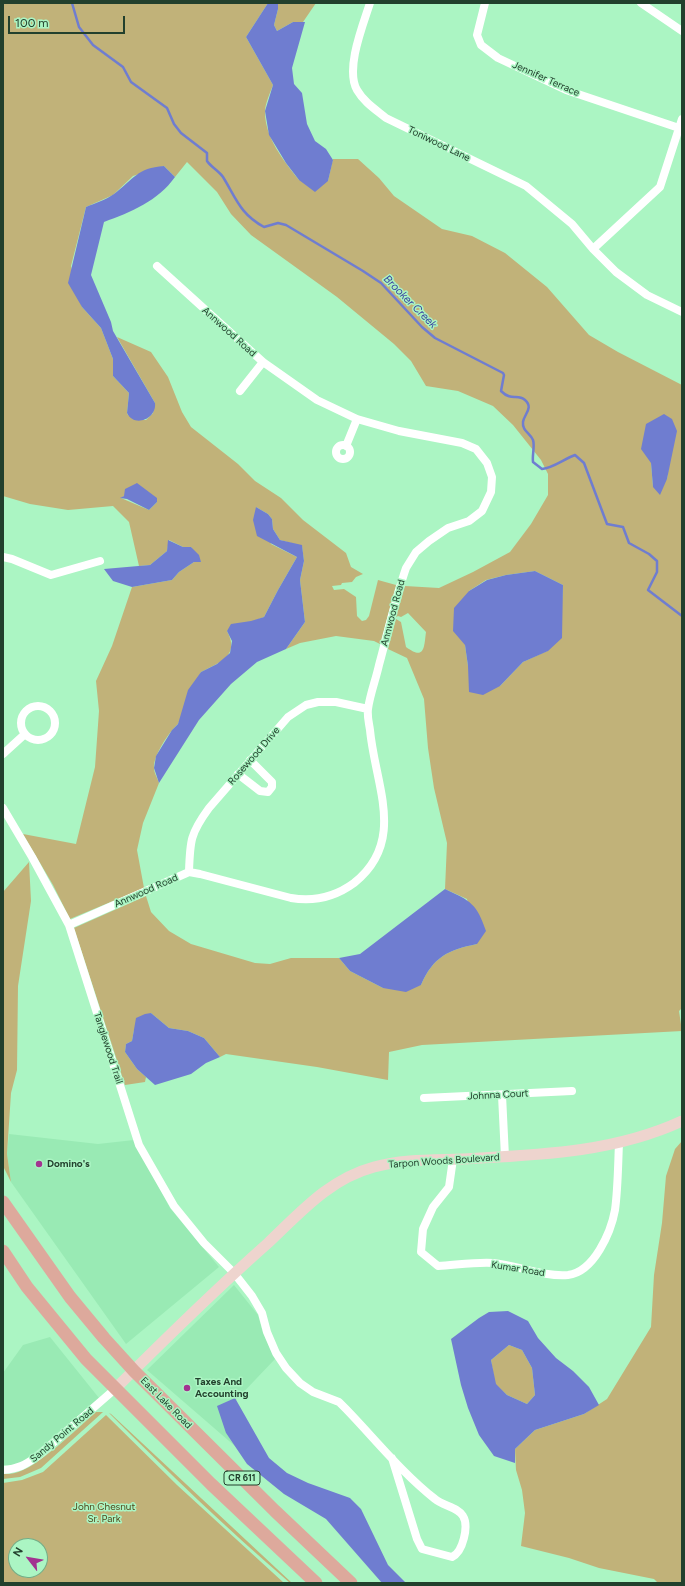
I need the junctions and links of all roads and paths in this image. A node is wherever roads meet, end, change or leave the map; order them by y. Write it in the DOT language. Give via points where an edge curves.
graph roads {
  1 [pos="370,3"];
  2 [pos="485,3"];
  3 [pos="641,3"];
  4 [pos="682,30"];
  5 [pos="682,119"];
  6 [pos="679,128"];
  7 [pos="593,249"];
  8 [pos="157,266"];
  9 [pos="682,312"];
  10 [pos="263,362"];
  11 [pos="240,391"];
  12 [pos="357,419"];
  13 [pos="346,446"];
  14 [pos="3,557"];
  15 [pos="100,561"];
  16 [pos="368,709"];
  17 [pos="25,734"];
  18 [pos="3,754"];
  19 [pos="250,760"];
  20 [pos="238,774"];
  21 [pos="3,808"];
  22 [pos="189,872"];
  23 [pos="68,925"];
  24 [pos="572,1091"];
  25 [pos="502,1095"];
  26 [pos="424,1098"];
  27 [pos="682,1120"];
  28 [pos="619,1143"];
  29 [pos="505,1157"];
  30 [pos="453,1159"];
  31 [pos="3,1202"];
  32 [pos="3,1251"];
  33 [pos="234,1273"];
  34 [pos="134,1371"];
  35 [pos="115,1389"];
  36 [pos="392,1458"];
  37 [pos="3,1470"];
  38 [pos="316,1583"];
  39 [pos="352,1583"];
  1 -- 7 [label="street, Toniwood Lane" via="354,59 353,78 357,89 368,104 386,118 526,186 572,224"];
  2 -- 6 [label="street, Jennifer Terrace" via="477,35 481,45 498,58 566,90"];
  3 -- 4 [label="street"];
  5 -- 6 [label="street"];
  6 -- 7 [label="street" via="660,187"];
  7 -- 9 [label="street, Toniwood Lane" via="616,272 647,294"];
  8 -- 10 [label="street, Annwood Road"];
  10 -- 11 [label="street"];
  10 -- 12 [label="street, Annwood Road" via="317,400"];
  12 -- 13 [label="street"];
  12 -- 16 [label="street, Annwood Road" via="399,431 467,445 476,449 487,464 492,477 491,492 482,511 469,521 448,528 429,541 416,552 406,568"];
  14 -- 15 [label="street" via="51,575"];
  16 -- 19 [label="street, Rosewood Drive" via="336,702 306,705 288,717"];
  16 -- 22 [label="street, Annwood Road" via="385,828 382,843 374,860 362,876 346,889 323,899 305,900"];
  17 -- 17 [label="street" via="21,724 29,709 44,708 52,715 54,726 50,736 34,740"];
  17 -- 18 [label="street"];
  19 -- 20 [label="street, Rosewood Drive"];
  19 -- 20 [label="street" via="272,782 271,789 268,792 260,791"];
  20 -- 22 [label="street, Rosewood Drive" via="195,829 190,843"];
  21 -- 23 [label="street, Tanglewood Trail"];
  22 -- 23 [label="street, Annwood Road"];
  23 -- 33 [label="street, Tanglewood Trail" via="140,1145 174,1206 204,1243"];
  24 -- 25 [label="street, Johnna Court"];
  25 -- 26 [label="street, Johnna Court"];
  25 -- 29 [label="street"];
  27 -- 28 [label="street, Tarpon Woods Boulevard" via="664,1129"];
  28 -- 29 [label="street, Tarpon Woods Boulevard" via="549,1154"];
  28 -- 30 [label="street, Kumar Road" via="615,1210 607,1237 592,1261 582,1270 569,1275 492,1263 438,1266 422,1252 423,1229 433,1207 449,1187"];
  29 -- 30 [label="street, Tarpon Woods Boulevard"];
  30 -- 33 [label="street, Tarpon Woods Boulevard" via="375,1167 337,1182"];
  31 -- 34 [label="main road, East Lake Road / CR 611" via="70,1297"];
  32 -- 35 [label="main road, CR 611" via="27,1287 86,1359"];
  33 -- 34 [label="street, Tarpon Woods Boulevard"];
  33 -- 36 [label="street, Tanglewood Trail" via="262,1313 276,1353 286,1368 312,1392 339,1402"];
  34 -- 35 [label="street, Tarpon Woods Boulevard"];
  34 -- 39 [label="main road, East Lake Road / CR 611" via="275,1511"];
  35 -- 37 [label="street, Sandy Point Road" via="38,1456 24,1465"];
  35 -- 38 [label="main road, CR 611"];
  36 -- 36 [label="street, Tanglewood Trail" via="432,1497 462,1515 466,1524 456,1555 452,1557 422,1548"];
}
